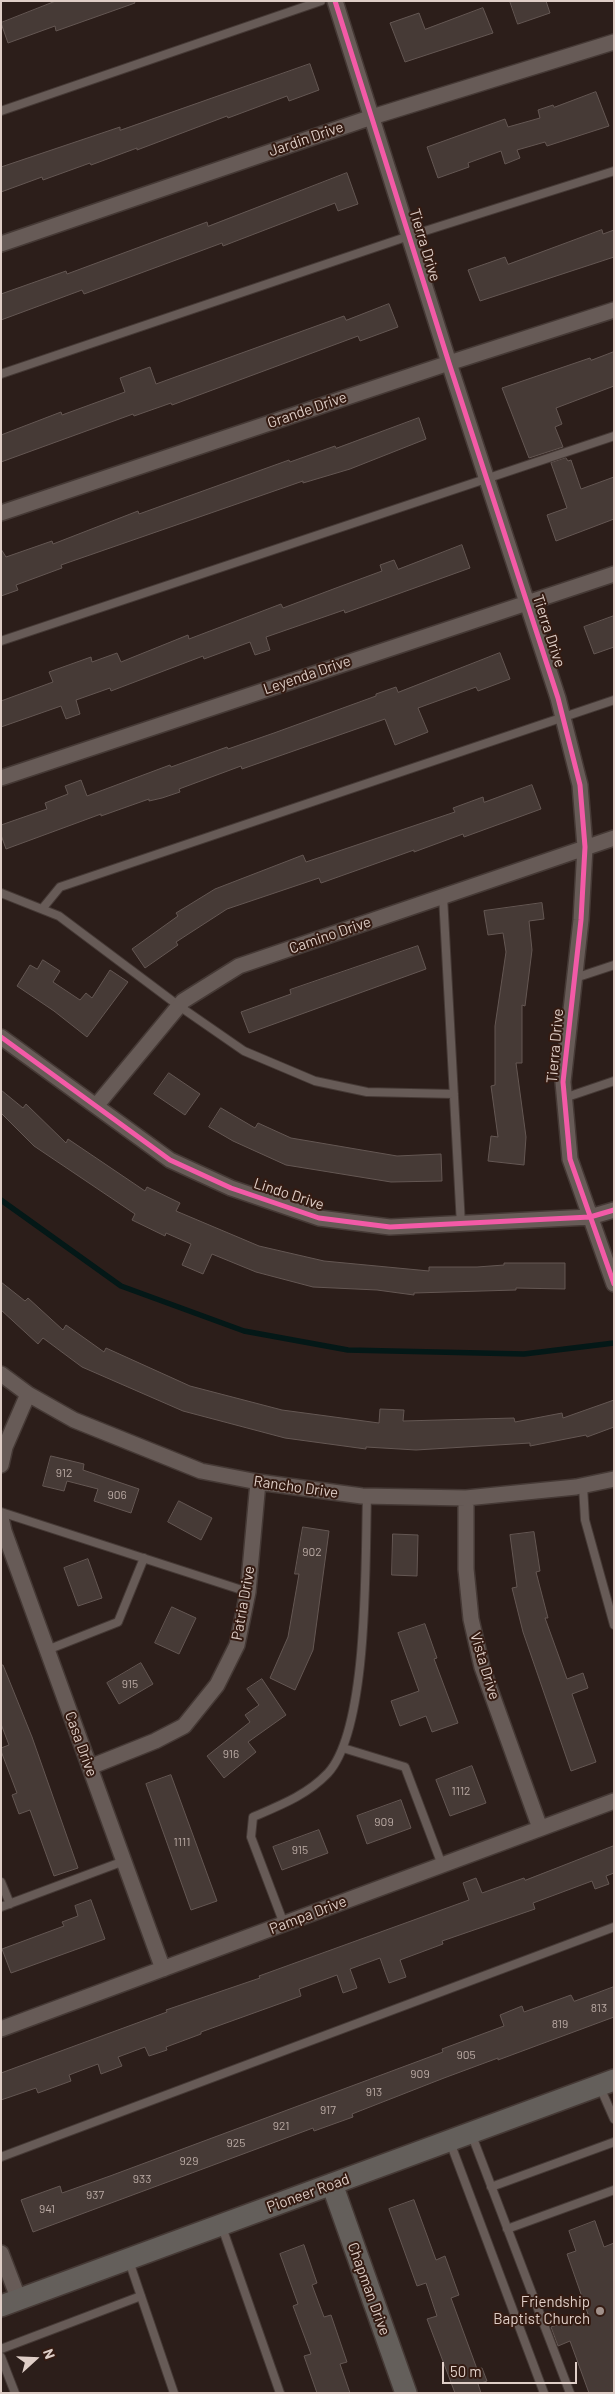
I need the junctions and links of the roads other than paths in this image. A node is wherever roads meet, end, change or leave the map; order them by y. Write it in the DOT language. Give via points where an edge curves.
graph roads {
  1 [pos="321,1"];
  2 [pos="335,1"];
  3 [pos="614,42"];
  4 [pos="1,111"];
  5 [pos="372,117"];
  6 [pos="614,171"];
  7 [pos="409,236"];
  8 [pos="1,244"];
  9 [pos="614,310"];
  10 [pos="449,362"];
  11 [pos="1,374"];
  12 [pos="614,436"];
  13 [pos="486,478"];
  14 [pos="1,513"];
  15 [pos="614,574"];
  16 [pos="526,602"];
  17 [pos="1,642"];
  18 [pos="614,700"];
  19 [pos="563,716"];
  20 [pos="1,778"];
  21 [pos="614,838"];
  22 [pos="585,847"];
  23 [pos="1,893"];
  24 [pos="443,896"];
  25 [pos="42,909"];
  26 [pos="614,965"];
  27 [pos="575,978"];
  28 [pos="179,1006"];
  29 [pos="1,1037"];
  30 [pos="614,1081"];
  31 [pos="454,1094"];
  32 [pos="564,1098"];
  33 [pos="96,1106"];
  34 [pos="614,1210"];
  35 [pos="590,1217"];
  36 [pos="460,1225"];
  37 [pos="614,1284"];
  38 [pos="1,1374"];
  39 [pos="28,1394"];
  40 [pos="1,1465"];
  41 [pos="614,1479"];
  42 [pos="258,1482"];
  43 [pos="583,1486"];
  44 [pos="367,1496"];
  45 [pos="466,1498"];
  46 [pos="1,1512"];
  47 [pos="1,1518"];
  48 [pos="144,1558"];
  49 [pos="248,1592"];
  50 [pos="614,1625"];
  51 [pos="47,1650"];
  52 [pos="343,1748"];
  53 [pos="90,1767"];
  54 [pos="614,1801"];
  55 [pos="540,1828"];
  56 [pos="124,1861"];
  57 [pos="442,1865"];
  58 [pos="1,1882"];
  59 [pos="10,1904"];
  60 [pos="1,1908"];
  61 [pos="284,1924"];
  62 [pos="614,1927"];
  63 [pos="163,1969"];
  64 [pos="1,2029"];
  65 [pos="607,2082"];
  66 [pos="614,2119"];
  67 [pos="471,2133"];
  68 [pos="450,2140"];
  69 [pos="614,2142"];
  70 [pos="1,2157"];
  71 [pos="332,2184"];
  72 [pos="491,2187"];
  73 [pos="614,2190"];
  74 [pos="221,2225"];
  75 [pos="507,2228"];
  76 [pos="1,2253"];
  77 [pos="128,2259"];
  78 [pos="141,2296"];
  79 [pos="10,2303"];
  80 [pos="1,2349"];
  81 [pos="1,2357"];
  82 [pos="15,2393"];
  83 [pos="174,2393"];
  84 [pos="280,2393"];
  85 [pos="406,2393"];
  86 [pos="544,2393"];
  87 [pos="570,2393"];
  1 -- 4 [label="lane"];
  2 -- 5 [label="street, Tierra Drive"];
  3 -- 5 [label="street, Jardin Drive"];
  5 -- 7 [label="street, Tierra Drive"];
  5 -- 8 [label="street, Jardin Drive"];
  6 -- 7 [label="lane"];
  7 -- 10 [label="street, Tierra Drive"];
  7 -- 11 [label="lane"];
  9 -- 10 [label="street, Grande Drive"];
  10 -- 13 [label="street, Tierra Drive"];
  10 -- 14 [label="street, Grande Drive"];
  12 -- 13 [label="lane"];
  13 -- 16 [label="street, Tierra Drive"];
  13 -- 17 [label="lane"];
  15 -- 16 [label="street, Leyenda Drive"];
  16 -- 19 [label="street, Tierra Drive"];
  16 -- 20 [label="street, Leyenda Drive"];
  18 -- 19 [label="lane"];
  19 -- 22 [label="street, Tierra Drive" via="580,785"];
  19 -- 25 [label="lane" via="60,887"];
  21 -- 22 [label="street, Camino Drive"];
  22 -- 24 [label="street, Camino Drive"];
  22 -- 27 [label="street, Tierra Drive"];
  23 -- 25 [label="lane"];
  24 -- 28 [label="street, Camino Drive" via="239,966"];
  24 -- 31 [label="lane"];
  25 -- 28 [label="lane" via="59,916"];
  26 -- 27 [label="lane"];
  27 -- 32 [label="street, Tierra Drive"];
  28 -- 31 [label="lane" via="244,1051 315,1081 367,1092"];
  28 -- 33 [label="street, Camino Drive"];
  29 -- 33 [label="street, Lindo Drive"];
  30 -- 32 [label="lane"];
  31 -- 36 [label="lane"];
  32 -- 35 [label="street, Tierra Drive" via="570,1159"];
  33 -- 36 [label="street, Lindo Drive" via="170,1160 231,1188 319,1218 390,1227"];
  34 -- 35 [label="street, Lindo Drive"];
  35 -- 36 [label="street, Lindo Drive"];
  35 -- 37 [label="street, Tierra Drive"];
  38 -- 39 [label="street, Rancho Drive"];
  39 -- 40 [label="street" via="4,1447"];
  39 -- 42 [label="street, Rancho Drive" via="74,1420 200,1471"];
  41 -- 43 [label="street, Rancho Drive"];
  42 -- 44 [label="street, Rancho Drive"];
  42 -- 49 [label="street, Patria Drive"];
  43 -- 45 [label="street, Rancho Drive"];
  43 -- 50 [label="lane" via="585,1520"];
  44 -- 45 [label="street, Rancho Drive"];
  44 -- 52 [label="lane" via="360,1678"];
  45 -- 55 [label="street, Vista Drive" via="466,1569 471,1619 482,1666"];
  46 -- 48 [label="lane"];
  47 -- 51 [label="street, Casa Drive"];
  48 -- 49 [label="lane"];
  48 -- 51 [label="lane" via="118,1622"];
  49 -- 53 [label="street, Patria Drive" via="237,1645 217,1685 184,1726"];
  51 -- 53 [label="street, Casa Drive"];
  52 -- 57 [label="lane" via="405,1767"];
  52 -- 61 [label="lane" via="329,1772 301,1796 253,1817 251,1837"];
  53 -- 56 [label="street, Casa Drive"];
  54 -- 55 [label="street, Pampa Drive"];
  55 -- 57 [label="street, Pampa Drive"];
  56 -- 59 [label="lane"];
  56 -- 63 [label="street, Casa Drive"];
  57 -- 61 [label="street, Pampa Drive"];
  58 -- 59 [label="lane"];
  59 -- 60 [label="lane"];
  61 -- 63 [label="street, Pampa Drive"];
  62 -- 70 [label="lane"];
  63 -- 64 [label="street, Pampa Drive"];
  65 -- 66 [label="lane"];
  65 -- 67 [label="main road, Pioneer Road"];
  67 -- 68 [label="main road, Pioneer Road"];
  67 -- 72 [label="lane"];
  68 -- 71 [label="main road, Pioneer Road"];
  68 -- 86 [label="lane"];
  69 -- 72 [label="lane"];
  71 -- 74 [label="main road, Pioneer Road"];
  71 -- 85 [label="main road, Chapman Drive"];
  72 -- 75 [label="lane"];
  73 -- 75 [label="lane"];
  74 -- 77 [label="main road, Pioneer Road"];
  74 -- 84 [label="lane"];
  75 -- 87 [label="lane"];
  76 -- 79 [label="street"];
  77 -- 78 [label="lane"];
  77 -- 79 [label="main road, Pioneer Road"];
  78 -- 80 [label="lane"];
  78 -- 83 [label="lane"];
  81 -- 82 [label="lane"];
}
